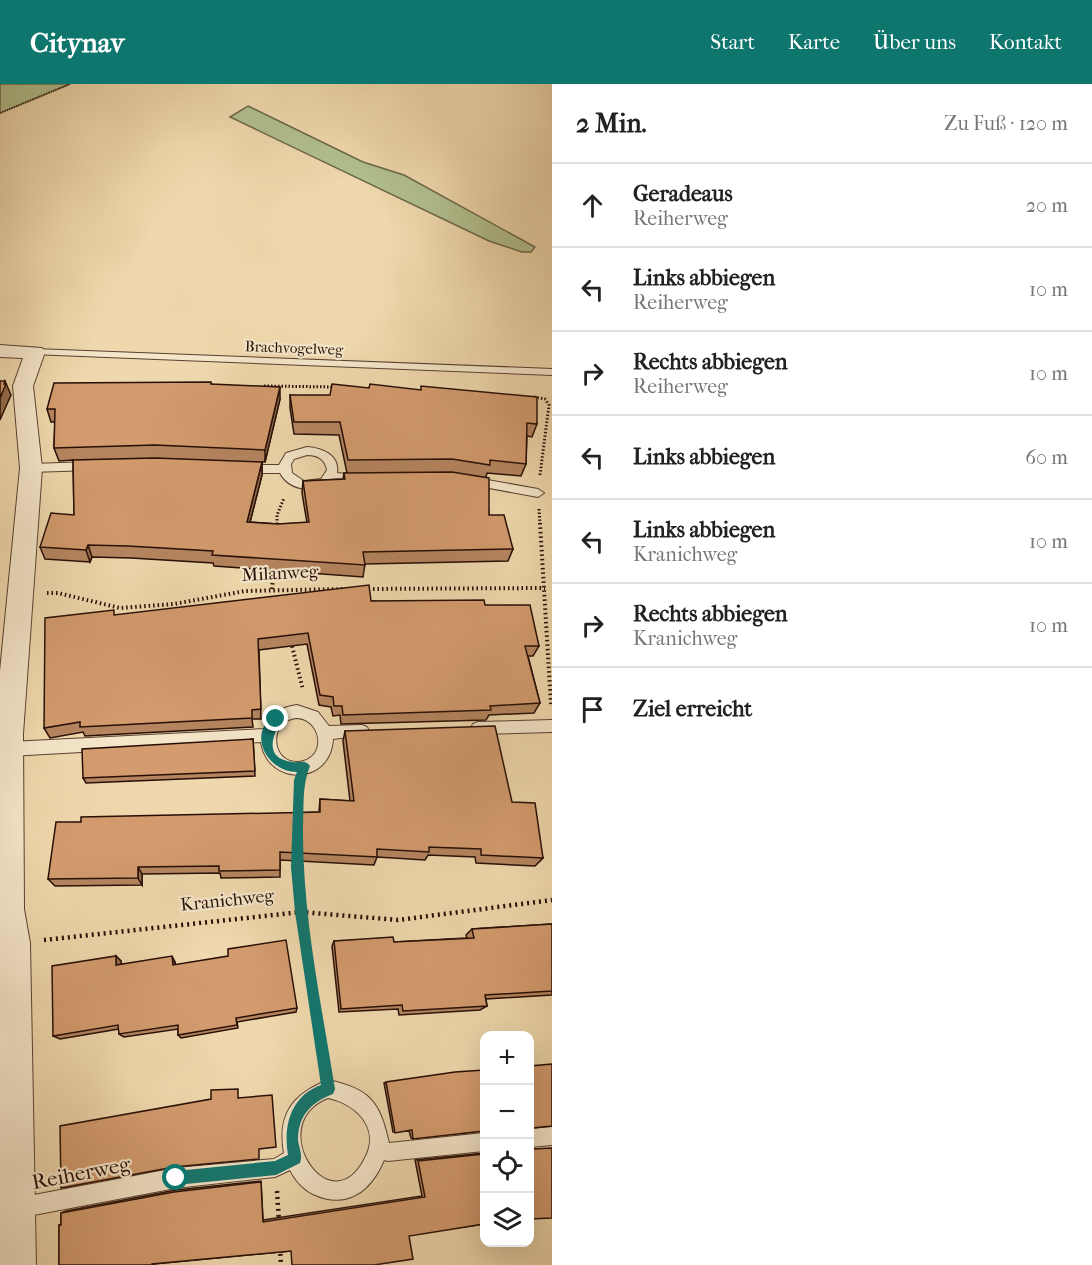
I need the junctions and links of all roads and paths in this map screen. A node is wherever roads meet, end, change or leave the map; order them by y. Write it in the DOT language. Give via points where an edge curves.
graph roads {
  1 [pos="70,84"];
  2 [pos="0,112"];
  3 [pos="0,351"];
  4 [pos="35,352"];
  5 [pos="552,372"];
  6 [pos="262,386"];
  7 [pos="309,386"];
  8 [pos="345,388"];
  9 [pos="536,392"];
  10 [pos="523,396"];
  11 [pos="310,397"];
  12 [pos="535,397"];
  13 [pos="108,465"];
  14 [pos="32,468"];
  15 [pos="226,468"];
  16 [pos="284,469"];
  17 [pos="332,475"];
  18 [pos="367,479"];
  19 [pos="460,480"];
  20 [pos="295,482"];
  21 [pos="538,493"];
  22 [pos="276,536"];
  23 [pos="274,557"];
  24 [pos="545,588"];
  25 [pos="272,589"];
  26 [pos="288,589"];
  27 [pos="346,589"];
  28 [pos="358,589"];
  29 [pos="19,593"];
  30 [pos="288,599"];
  31 [pos="290,640"];
  32 [pos="552,710"];
  33 [pos="304,714"];
  34 [pos="552,726"];
  35 [pos="460,728"];
  36 [pos="380,730"];
  37 [pos="326,733"];
  38 [pos="267,735"];
  39 [pos="10,749"];
  40 [pos="305,766"];
  41 [pos="298,823"];
  42 [pos="297,856"];
  43 [pos="552,900"];
  44 [pos="301,912"];
  45 [pos="14,943"];
  46 [pos="328,1089"];
  47 [pos="552,1136"];
  48 [pos="534,1138"];
  49 [pos="480,1142"];
  50 [pos="378,1147"];
  51 [pos="295,1158"];
  52 [pos="276,1168"];
  53 [pos="16,1209"];
  54 [pos="279,1233"];
  55 [pos="280,1243"];
  56 [pos="16,1265"];
  57 [pos="281,1265"];
  1 -- 2 [label="path"];
  3 -- 4 [label="street"];
  4 -- 5 [label="lane, Brachvogelweg"];
  4 -- 14 [label="street" via="23,386"];
  6 -- 7 [label="path"];
  7 -- 8 [label="path"];
  7 -- 11 [label="path"];
  9 -- 12 [label="path"];
  10 -- 12 [label="path"];
  12 -- 21 [label="path" via="545,399 549,405"];
  13 -- 14 [label="lane"];
  14 -- 29 [label="street"];
  15 -- 16 [label="lane"];
  16 -- 17 [label="lane" via="290,456 313,451 330,460"];
  16 -- 20 [label="lane"];
  17 -- 18 [label="lane"];
  17 -- 20 [label="lane" via="320,484"];
  19 -- 21 [label="lane"];
  20 -- 22 [label="path" via="277,515"];
  21 -- 24 [label="path"];
  23 -- 25 [label="path"];
  24 -- 28 [label="path"];
  24 -- 32 [label="path"];
  25 -- 26 [label="path, Milanweg"];
  25 -- 29 [label="path, Milanweg" via="120,608 58,593"];
  26 -- 27 [label="path, Milanweg"];
  26 -- 30 [label="path"];
  29 -- 39 [label="street"];
  31 -- 33 [label="path" via="307,704"];
  33 -- 37 [label="lane" via="319,722"];
  33 -- 38 [label="lane" via="276,719"];
  34 -- 35 [label="lane"];
  36 -- 37 [label="lane"];
  37 -- 40 [label="lane" via="327,744 320,758"];
  38 -- 39 [label="lane"];
  38 -- 40 [label="lane" via="272,756 293,767"];
  39 -- 45 [label="street" via="8,909"];
  40 -- 41 [label="path" via="299,780"];
  42 -- 44 [label="path"];
  43 -- 44 [label="path, Kranichweg" via="398,920"];
  44 -- 45 [label="path, Kranichweg"];
  44 -- 46 [label="path"];
  45 -- 53 [label="street"];
  46 -- 50 [label="lane" via="358,1098 370,1111 377,1128"];
  46 -- 51 [label="lane" via="313,1095 294,1122"];
  47 -- 48 [label="lane"];
  49 -- 50 [label="lane" via="388,1152"];
  50 -- 51 [label="lane" via="374,1165 364,1180 350,1189 333,1191 318,1186 304,1175"];
  51 -- 52 [label="lane, Reiherweg"];
  52 -- 53 [label="lane, Reiherweg" via="176,1178"];
  52 -- 54 [label="path"];
  53 -- 56 [label="street"];
  55 -- 57 [label="path"];
}
